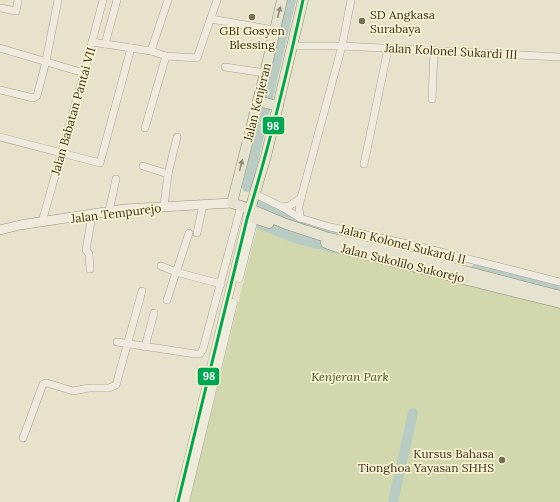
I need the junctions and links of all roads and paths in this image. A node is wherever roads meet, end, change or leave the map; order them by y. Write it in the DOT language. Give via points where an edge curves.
graph roads {
  1 [pos="18,0"];
  2 [pos="58,0"];
  3 [pos="103,0"];
  4 [pos="116,0"];
  5 [pos="168,0"];
  6 [pos="217,0"];
  7 [pos="282,0"];
  8 [pos="303,0"];
  9 [pos="351,0"];
  10 [pos="0,8"];
  11 [pos="211,19"];
  12 [pos="274,30"];
  13 [pos="92,42"];
  14 [pos="104,44"];
  15 [pos="293,46"];
  16 [pos="342,46"];
  17 [pos="0,48"];
  18 [pos="131,48"];
  19 [pos="388,48"];
  20 [pos="150,51"];
  21 [pos="434,51"];
  22 [pos="166,56"];
  23 [pos="560,57"];
  24 [pos="46,61"];
  25 [pos="225,66"];
  26 [pos="84,73"];
  27 [pos="265,73"];
  28 [pos="0,90"];
  29 [pos="432,99"];
  30 [pos="258,101"];
  31 [pos="277,106"];
  32 [pos="145,128"];
  33 [pos="0,136"];
  34 [pos="177,137"];
  35 [pos="61,153"];
  36 [pos="364,164"];
  37 [pos="143,166"];
  38 [pos="168,174"];
  39 [pos="116,179"];
  40 [pos="256,194"];
  41 [pos="301,198"];
  42 [pos="203,205"];
  43 [pos="164,206"];
  44 [pos="282,207"];
  45 [pos="247,210"];
  46 [pos="109,211"];
  47 [pos="91,214"];
  48 [pos="300,218"];
  49 [pos="42,222"];
  50 [pos="0,230"];
  51 [pos="189,233"];
  52 [pos="197,233"];
  53 [pos="399,258"];
  54 [pos="161,266"];
  55 [pos="90,269"];
  56 [pos="176,272"];
  57 [pos="557,282"];
  58 [pos="221,284"];
  59 [pos="142,291"];
  60 [pos="560,296"];
  61 [pos="167,300"];
  62 [pos="560,303"];
  63 [pos="154,313"];
  64 [pos="118,342"];
  65 [pos="128,344"];
  66 [pos="145,347"];
  67 [pos="24,438"];
  68 [pos="178,502"];
  69 [pos="185,502"];
  1 -- 10 [label="street" via="16,11"];
  2 -- 24 [label="street"];
  3 -- 13 [label="street, Jalan Babatan Pantai VII"];
  4 -- 14 [label="street"];
  5 -- 20 [label="street"];
  6 -- 11 [label="street"];
  12 -- 7 [label="main road, Jalan Kenjeran, one-way"];
  8 -- 15 [label="main road, Jalan Kenjeran"];
  9 -- 16 [label="street"];
  11 -- 12 [label="street"];
  11 -- 22 [label="street" via="199,57"];
  12 -- 27 [label="main road, Jalan Kenjeran"];
  13 -- 14 [label="street"];
  13 -- 26 [label="street, Jalan Babatan Pantai VII"];
  14 -- 18 [label="street"];
  15 -- 16 [label="street, Jalan Kolonel Sukardi III"];
  15 -- 31 [label="main road, Jalan Kenjeran"];
  16 -- 19 [label="street, Jalan Kolonel Sukardi III"];
  16 -- 41 [label="street"];
  17 -- 24 [label="street"];
  18 -- 20 [label="street"];
  18 -- 35 [label="street" via="100,162"];
  19 -- 21 [label="street, Jalan Kolonel Sukardi III"];
  19 -- 36 [label="street"];
  20 -- 22 [label="street"];
  21 -- 23 [label="street, Jalan Kolonel Sukardi III"];
  21 -- 29 [label="street"];
  22 -- 32 [label="street"];
  24 -- 26 [label="street"];
  24 -- 28 [label="street" via="36,98"];
  25 -- 27 [label="street"];
  26 -- 35 [label="street, Jalan Babatan Pantai VII"];
  27 -- 30 [label="main road, Jalan Kenjeran"];
  30 -- 31 [label="main road"];
  45 -- 30 [label="main road, Jalan Kenjeran, one-way"];
  31 -- 40 [label="main road, Jalan Kenjeran"];
  33 -- 35 [label="street"];
  34 -- 38 [label="street"];
  35 -- 49 [label="street, Jalan Babatan Pantai VII"];
  37 -- 38 [label="street"];
  38 -- 43 [label="street"];
  39 -- 46 [label="street"];
  40 -- 44 [label="street, Jalan Kolonel Sukardi II"];
  40 -- 45 [label="main road, Jalan Kenjeran"];
  41 -- 44 [label="street" via="289,206"];
  41 -- 48 [label="street"];
  42 -- 43 [label="main road, Jalan Tempurejo"];
  42 -- 45 [label="main road, Jalan Tempurejo"];
  42 -- 52 [label="street"];
  43 -- 46 [label="main road, Jalan Tempurejo"];
  44 -- 48 [label="street, Jalan Kolonel Sukardi II"];
  45 -- 53 [label="main road, Jalan Sukolilo Sukorejo" via="343,249"];
  45 -- 58 [label="street"];
  45 -- 68 [label="street"];
  45 -- 69 [label="street"];
  46 -- 47 [label="main road, Jalan Tempurejo"];
  47 -- 49 [label="main road, Jalan Tempurejo"];
  47 -- 55 [label="street" via="86,250 89,254"];
  48 -- 57 [label="street, Jalan Kolonel Sukardi II"];
  49 -- 50 [label="main road, Jalan Tempurejo"];
  51 -- 56 [label="street"];
  53 -- 60 [label="main road, Jalan Sukolilo Sukorejo"];
  53 -- 62 [label="main road, Jalan Sukolilo Sukorejo"];
  54 -- 56 [label="street"];
  56 -- 58 [label="street"];
  56 -- 61 [label="street"];
  58 -- 66 [label="street" via="200,354"];
  59 -- 65 [label="street"];
  63 -- 66 [label="street"];
  64 -- 65 [label="street"];
  65 -- 66 [label="street"];
  65 -- 67 [label="street" via="114,387 73,390 43,384"];
}
